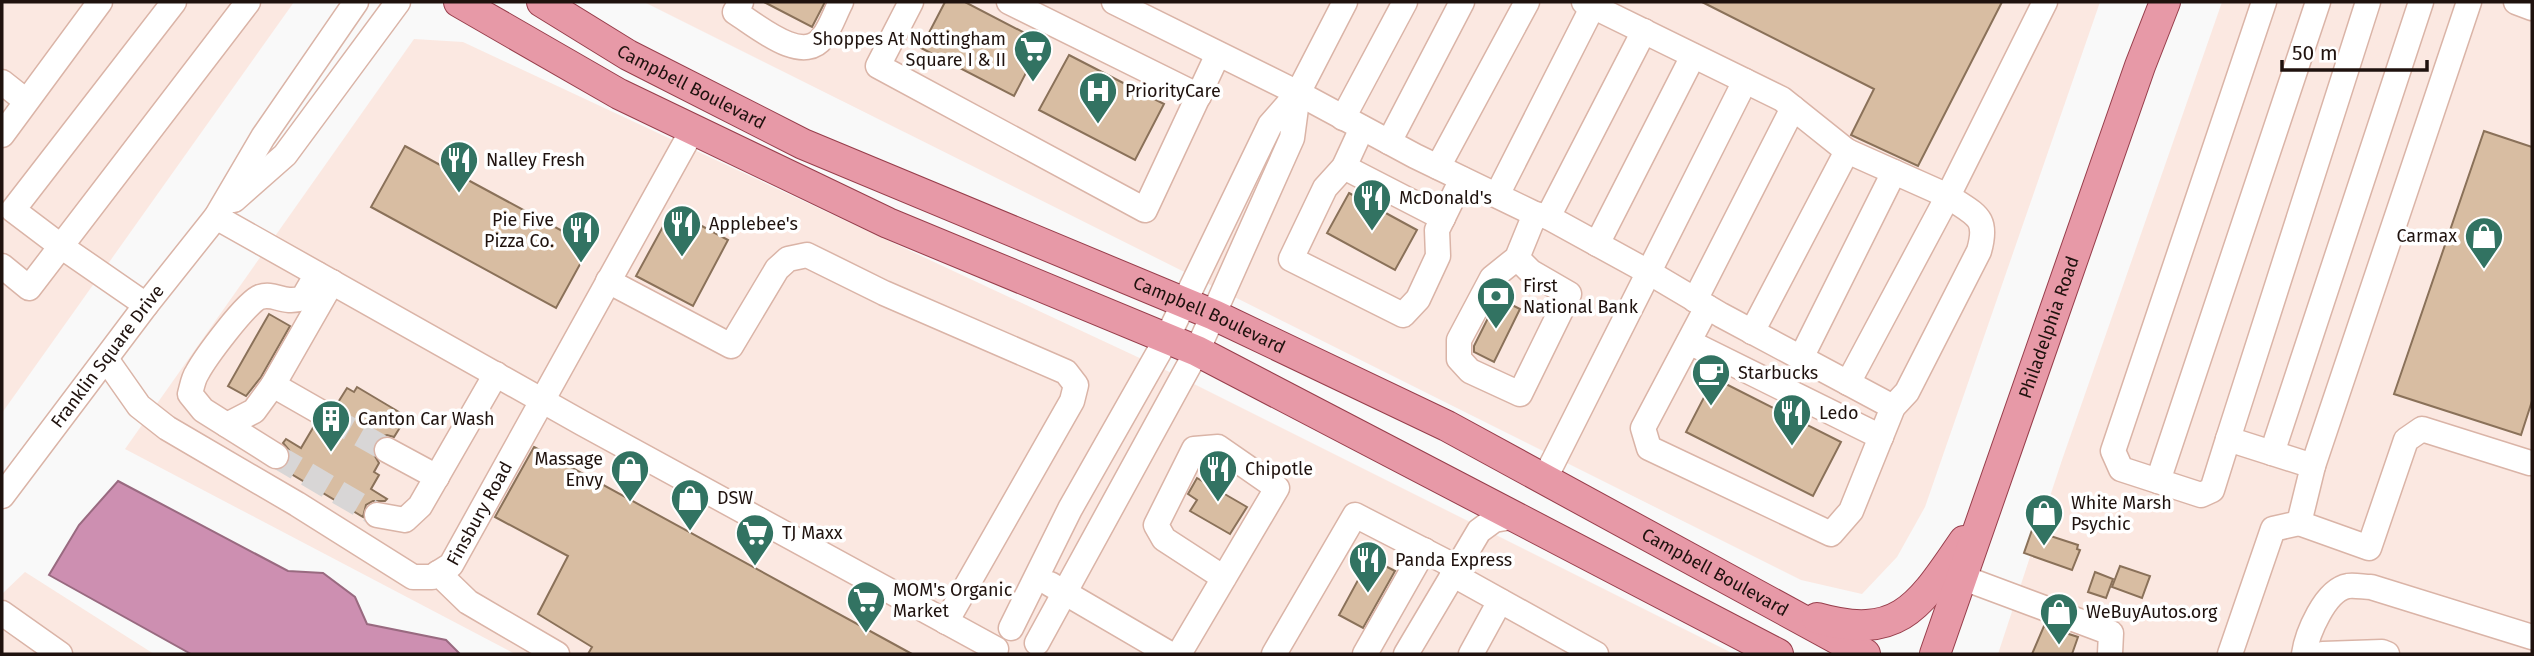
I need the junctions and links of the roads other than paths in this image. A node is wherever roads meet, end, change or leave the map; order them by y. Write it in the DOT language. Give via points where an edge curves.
graph roads {
  1 [pos="100,2"];
  2 [pos="174,2"];
  3 [pos="248,2"];
  4 [pos="356,2"];
  5 [pos="398,2"];
  6 [pos="459,2"];
  7 [pos="542,2"];
  8 [pos="841,2"];
  9 [pos="911,2"];
  10 [pos="1009,2"];
  11 [pos="1114,2"];
  12 [pos="1345,2"];
  13 [pos="1405,2"];
  14 [pos="1462,2"];
  15 [pos="1527,2"];
  16 [pos="2045,2"];
  17 [pos="2165,2"];
  18 [pos="2264,2"];
  19 [pos="2318,2"];
  20 [pos="2368,2"];
  21 [pos="2421,2"];
  22 [pos="2469,2"];
  23 [pos="2516,2"];
  24 [pos="1588,4"];
  25 [pos="738,7"];
  26 [pos="2532,8"];
  27 [pos="1644,31"];
  28 [pos="1218,54"];
  29 [pos="1693,56"];
  30 [pos="1745,81"];
  31 [pos="2,82"];
  32 [pos="1298,93"];
  33 [pos="1199,96"];
  34 [pos="26,100"];
  35 [pos="1793,108"];
  36 [pos="1353,123"];
  37 [pos="693,130"];
  38 [pos="2,135"];
  39 [pos="1389,142"];
  40 [pos="1847,152"];
  41 [pos="1344,167"];
  42 [pos="1438,167"];
  43 [pos="1894,172"];
  44 [pos="1462,179"];
  45 [pos="1497,195"];
  46 [pos="1948,196"];
  47 [pos="1541,215"];
  48 [pos="216,217"];
  49 [pos="7,218"];
  50 [pos="1443,218"];
  51 [pos="1597,244"];
  52 [pos="62,247"];
  53 [pos="1517,258"];
  54 [pos="2,266"];
  55 [pos="1650,273"];
  56 [pos="325,278"];
  57 [pos="608,281"];
  58 [pos="1184,302"];
  59 [pos="1701,303"];
  60 [pos="146,305"];
  61 [pos="1214,315"];
  62 [pos="1752,332"];
  63 [pos="1167,338"];
  64 [pos="1689,342"];
  65 [pos="1198,351"];
  66 [pos="106,359"];
  67 [pos="1801,359"];
  68 [pos="496,374"];
  69 [pos="1848,383"];
  70 [pos="273,385"];
  71 [pos="542,401"];
  72 [pos="1893,408"];
  73 [pos="329,417"];
  74 [pos="227,425"];
  75 [pos="1881,437"];
  76 [pos="2228,439"];
  77 [pos="387,450"];
  78 [pos="2273,453"];
  79 [pos="276,456"];
  80 [pos="2531,463"];
  81 [pos="2313,466"];
  82 [pos="437,477"];
  83 [pos="1545,478"];
  84 [pos="2158,481"];
  85 [pos="1458,485"];
  86 [pos="2,496"];
  87 [pos="377,515"];
  88 [pos="1983,515"];
  89 [pos="1517,516"];
  90 [pos="2299,523"];
  91 [pos="1471,541"];
  92 [pos="1424,550"];
  93 [pos="1454,570"];
  94 [pos="438,573"];
  95 [pos="1036,577"];
  96 [pos="1961,577"];
  97 [pos="1224,578"];
  98 [pos="1065,592"];
  99 [pos="1500,601"];
  100 [pos="1773,605"];
  101 [pos="5,622"];
  102 [pos="946,622"];
  103 [pos="1012,628"];
  104 [pos="2532,636"];
  105 [pos="1047,648"];
  106 [pos="1582,651"];
  107 [pos="995,652"];
  108 [pos="60,654"];
  109 [pos="557,654"];
  110 [pos="1170,654"];
  111 [pos="1179,654"];
  112 [pos="1274,654"];
  113 [pos="1365,654"];
  114 [pos="1406,654"];
  115 [pos="1471,654"];
  116 [pos="1779,654"];
  117 [pos="1865,654"];
  118 [pos="1935,654"];
  119 [pos="2110,654"];
  120 [pos="2230,654"];
  121 [pos="2304,654"];
  122 [pos="2323,654"];
  123 [pos="2387,654"];
  1 -- 34 [label="street"];
  2 -- 49 [label="street"];
  3 -- 52 [label="street"];
  4 -- 48 [label="street, Franklin Square Drive" via="262,136"];
  5 -- 48 [label="street, Franklin Square Drive" via="285,155"];
  6 -- 37 [label="main road, Campbell Boulevard"];
  7 -- 58 [label="main road, Campbell Boulevard" via="628,55 803,144"];
  8 -- 25 [label="street" via="822,39 807,48 788,45"];
  9 -- 33 [label="street" via="878,66 1145,210"];
  10 -- 33 [label="street"];
  11 -- 28 [label="street"];
  12 -- 32 [label="street"];
  13 -- 36 [label="street"];
  14 -- 39 [label="street"];
  15 -- 42 [label="street"];
  16 -- 46 [label="street"];
  17 -- 88 [label="main road, Philadelphia Road"];
  18 -- 84 [label="street" via="2113,451 2121,468"];
  19 -- 84 [label="street"];
  20 -- 76 [label="street"];
  21 -- 78 [label="street"];
  22 -- 81 [label="street"];
  23 -- 26 [label="street"];
  24 -- 27 [label="street"];
  24 -- 45 [label="street"];
  27 -- 29 [label="street"];
  27 -- 47 [label="street"];
  28 -- 32 [label="street"];
  28 -- 33 [label="street"];
  29 -- 30 [label="street"];
  29 -- 51 [label="street"];
  30 -- 35 [label="street"];
  30 -- 55 [label="street"];
  31 -- 34 [label="street"];
  32 -- 36 [label="street"];
  32 -- 58 [label="street" via="1269,125"];
  32 -- 61 [label="street" via="1292,138"];
  34 -- 38 [label="street"];
  35 -- 40 [label="street"];
  35 -- 59 [label="street"];
  36 -- 39 [label="street"];
  36 -- 41 [label="street"];
  37 -- 57 [label="street, Finsbury Road"];
  37 -- 63 [label="main road, Campbell Boulevard" via="888,223"];
  39 -- 42 [label="street"];
  40 -- 43 [label="street"];
  40 -- 62 [label="street"];
  41 -- 50 [label="street"];
  41 -- 50 [label="street" via="1325,188 1291,259 1403,315 1418,299 1438,256 1437,230"];
  42 -- 44 [label="street"];
  43 -- 46 [label="street"];
  43 -- 67 [label="street"];
  44 -- 45 [label="street"];
  44 -- 50 [label="street"];
  45 -- 47 [label="street"];
  46 -- 69 [label="street"];
  46 -- 72 [label="street" via="1980,218 1984,233 1907,392"];
  47 -- 51 [label="street"];
  47 -- 53 [label="street"];
  48 -- 56 [label="street"];
  48 -- 60 [label="street, Franklin Square Drive"];
  49 -- 52 [label="street"];
  51 -- 55 [label="street"];
  52 -- 54 [label="street" via="29,288"];
  52 -- 60 [label="street"];
  53 -- 53 [label="street" via="1492,278 1459,340 1459,359 1470,371 1520,394 1569,294 1531,272"];
  55 -- 59 [label="street"];
  55 -- 83 [label="street"];
  56 -- 68 [label="street"];
  56 -- 70 [label="street"];
  56 -- 74 [label="street" via="290,303 261,296 248,304 195,375 190,394 203,410"];
  57 -- 71 [label="street, Finsbury Road"];
  57 -- 102 [label="street" via="731,346 777,270 788,259 807,255 1066,372 1076,385 1072,401"];
  58 -- 61 [label="main road, Campbell Boulevard"];
  58 -- 63 [label="street"];
  59 -- 62 [label="street"];
  59 -- 64 [label="street"];
  60 -- 66 [label="street, Franklin Square Drive"];
  61 -- 65 [label="street"];
  61 -- 83 [label="main road, Campbell Boulevard"];
  62 -- 67 [label="street"];
  63 -- 65 [label="main road, Campbell Boulevard"];
  63 -- 95 [label="street"];
  64 -- 75 [label="street"];
  64 -- 75 [label="street" via="1643,428 1649,448 1831,534 1851,511"];
  65 -- 85 [label="main road, Campbell Boulevard"];
  65 -- 98 [label="street"];
  66 -- 86 [label="street, Franklin Square Drive"];
  66 -- 94 [label="street, Finsbury Road" via="139,406 167,428 413,577"];
  67 -- 69 [label="street"];
  68 -- 71 [label="street"];
  68 -- 82 [label="street"];
  69 -- 72 [label="street"];
  70 -- 73 [label="street"];
  70 -- 74 [label="street" via="254,411"];
  71 -- 94 [label="street, Finsbury Road" via="451,565"];
  71 -- 102 [label="street"];
  72 -- 75 [label="street"];
  74 -- 79 [label="street"];
  76 -- 78 [label="street"];
  76 -- 84 [label="street" via="2212,490 2201,495"];
  77 -- 82 [label="street"];
  78 -- 81 [label="street"];
  80 -- 90 [label="street" via="2422,429 2406,440 2370,548"];
  81 -- 90 [label="street"];
  82 -- 87 [label="street" via="421,506 405,520"];
  83 -- 100 [label="main road, Campbell Boulevard"];
  85 -- 89 [label="main road, Campbell Boulevard"];
  85 -- 91 [label="street" via="1470,512"];
  88 -- 96 [label="main road, Philadelphia Road"];
  88 -- 100 [label="main road" via="1936,581 1900,617 1848,626"];
  89 -- 91 [label="street" via="1494,520"];
  89 -- 116 [label="main road, Campbell Boulevard"];
  90 -- 120 [label="street" via="2273,530"];
  91 -- 93 [label="street"];
  92 -- 93 [label="street"];
  92 -- 112 [label="street" via="1355,515"];
  92 -- 113 [label="street"];
  93 -- 99 [label="street"];
  93 -- 114 [label="street"];
  94 -- 109 [label="street" via="468,602"];
  95 -- 98 [label="street"];
  95 -- 103 [label="street"];
  96 -- 118 [label="main road, Philadelphia Road"];
  96 -- 119 [label="street" via="2111,633"];
  97 -- 97 [label="street" via="1277,488 1217,447 1194,449 1156,525 1164,540"];
  97 -- 111 [label="street"];
  98 -- 105 [label="street"];
  98 -- 110 [label="street"];
  99 -- 106 [label="street"];
  99 -- 115 [label="street"];
  100 -- 117 [label="main road, Campbell Boulevard"];
  101 -- 108 [label="street"];
  102 -- 107 [label="street"];
  103 -- 105 [label="street"];
  103 -- 107 [label="street"];
  104 -- 121 [label="street" via="2371,587 2346,586 2325,601 2306,639"];
  122 -- 123 [label="street"];
}
